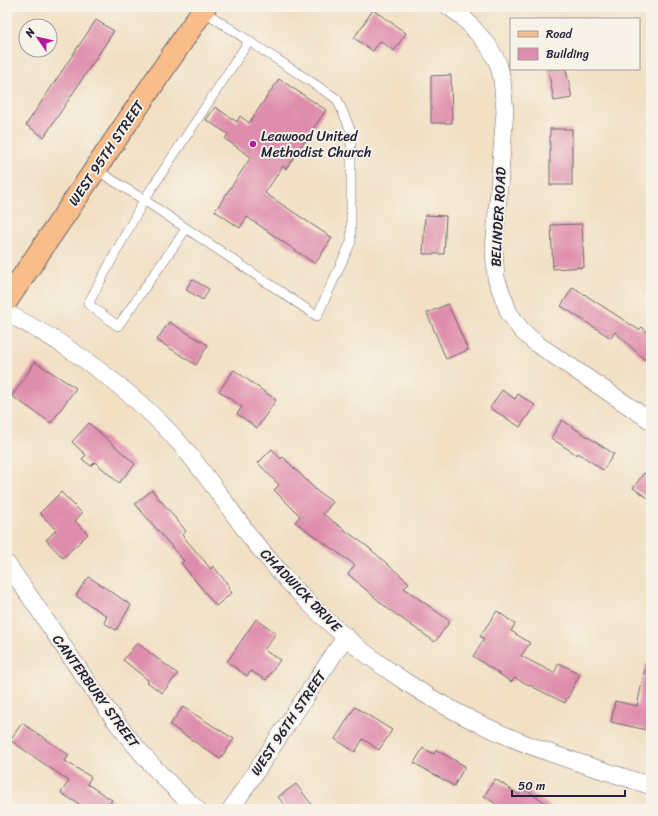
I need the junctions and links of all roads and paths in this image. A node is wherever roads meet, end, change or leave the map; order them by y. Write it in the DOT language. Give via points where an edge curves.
graph roads {
  1 [pos="449,7"];
  2 [pos="203,9"];
  3 [pos="249,41"];
  4 [pos="95,169"];
  5 [pos="144,200"];
  6 [pos="186,228"];
  7 [pos="7,300"];
  8 [pos="7,313"];
  9 [pos="651,421"];
  10 [pos="7,564"];
  11 [pos="346,636"];
  12 [pos="651,786"];
  13 [pos="197,809"];
  14 [pos="231,809"];
  1 -- 9 [label="street, BELINDER ROAD" via="462,16 488,45 498,64 502,79 505,111 494,250 496,278 509,313 522,331 537,344"];
  2 -- 3 [label="lane"];
  2 -- 4 [label="main road, WEST 95TH STREET"];
  3 -- 5 [label="lane"];
  3 -- 6 [label="lane" via="337,99 351,131 350,242 317,316"];
  4 -- 5 [label="lane"];
  4 -- 7 [label="main road, WEST 95TH STREET"];
  5 -- 6 [label="lane"];
  5 -- 6 [label="lane" via="88,304 118,326"];
  8 -- 11 [label="street, CHADWICK DRIVE" via="59,343 107,376 140,404 186,451 280,572"];
  10 -- 13 [label="street, CANTERBURY STREET" via="99,700 130,741"];
  11 -- 12 [label="street, CHADWICK DRIVE" via="411,686 453,711 501,734"];
  11 -- 14 [label="street, WEST 96TH STREET"];
}
